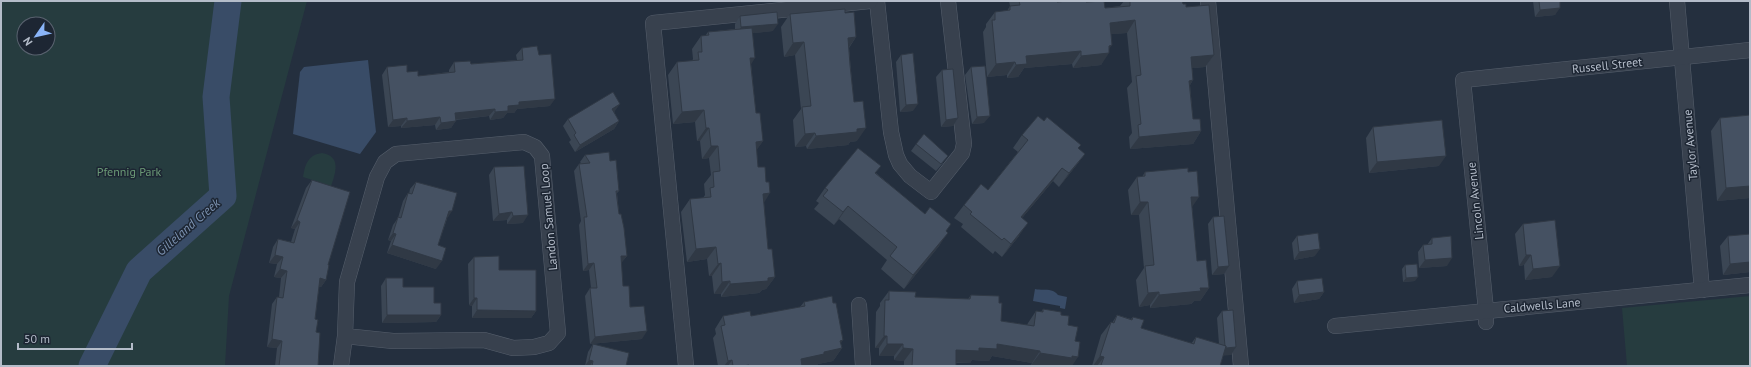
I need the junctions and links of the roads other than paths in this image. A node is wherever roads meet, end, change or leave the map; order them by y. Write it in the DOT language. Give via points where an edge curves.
graph roads {
  1 [pos="870,1"];
  2 [pos="877,1"];
  3 [pos="948,1"];
  4 [pos="1208,1"];
  5 [pos="1677,1"];
  6 [pos="1750,50"];
  7 [pos="1682,57"];
  8 [pos="1463,80"];
  9 [pos="1750,285"];
  10 [pos="1702,290"];
  11 [pos="859,305"];
  12 [pos="1486,316"];
  13 [pos="1335,326"];
  14 [pos="345,336"];
  15 [pos="341,366"];
  16 [pos="686,366"];
  17 [pos="863,366"];
  18 [pos="1241,366"];
  1 -- 16 [label="street" via="653,23"];
  2 -- 3 [label="street" via="891,132 896,155 910,176 931,192 962,153 964,144"];
  4 -- 18 [label="street"];
  5 -- 7 [label="street, Taylor Avenue"];
  6 -- 7 [label="street, Russell Street"];
  7 -- 8 [label="street, Russell Street"];
  7 -- 10 [label="street, Taylor Avenue"];
  8 -- 12 [label="street, Lincoln Avenue"];
  9 -- 10 [label="street, Caldwells Lane"];
  10 -- 12 [label="street, Caldwells Lane"];
  11 -- 17 [label="street"];
  12 -- 13 [label="street, Caldwells Lane"];
  14 -- 14 [label="street, Landon Samuel Loop" via="347,282 377,177 385,162 396,154 524,142 535,148 542,156 558,333 549,344 513,348 484,340 393,341"];
  14 -- 15 [label="street, Landon Samuel Loop"];
}
